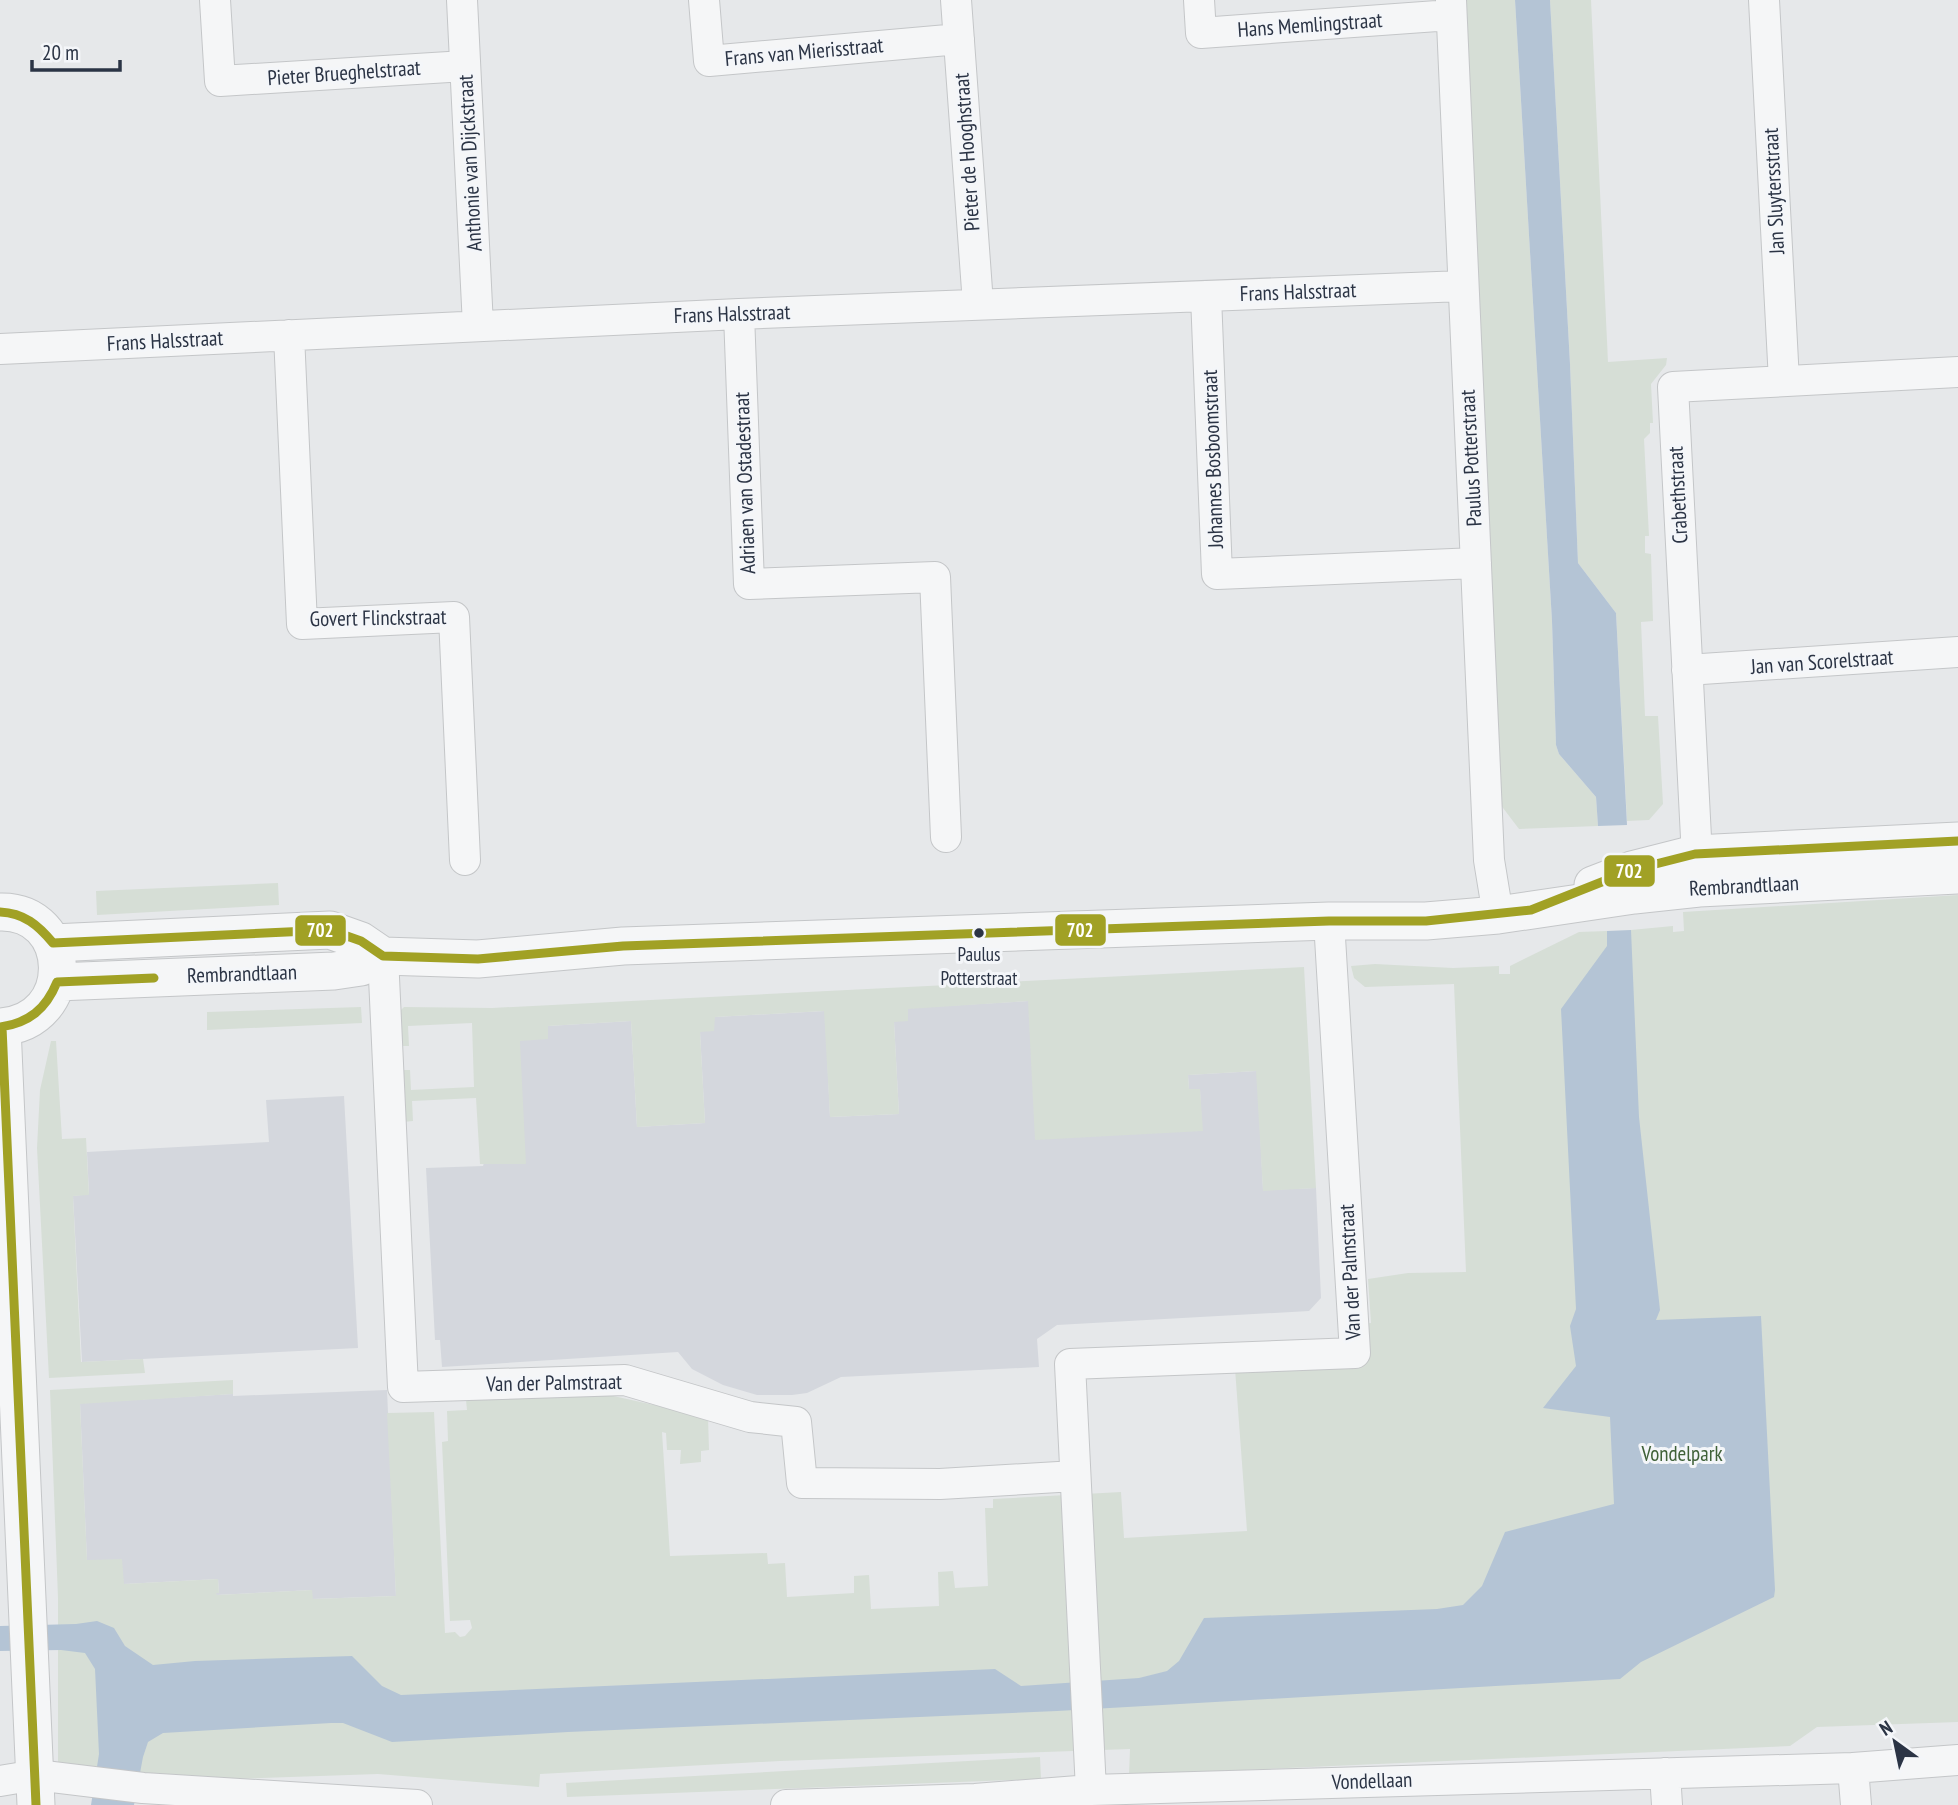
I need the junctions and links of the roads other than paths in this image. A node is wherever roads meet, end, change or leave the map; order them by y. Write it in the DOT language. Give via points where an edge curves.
graph roads {
  1 [pos="215,0"];
  2 [pos="462,0"];
  3 [pos="704,0"];
  4 [pos="956,0"];
  5 [pos="1199,0"];
  6 [pos="1764,0"];
  7 [pos="1451,8"];
  8 [pos="959,38"];
  9 [pos="465,65"];
  10 [pos="1464,286"];
  11 [pos="1206,296"];
  12 [pos="978,304"];
  13 [pos="738,314"];
  14 [pos="478,326"];
  15 [pos="289,335"];
  16 [pos="0,349"];
  17 [pos="1958,372"];
  18 [pos="1784,381"];
  19 [pos="1476,563"];
  20 [pos="1958,652"];
  21 [pos="1687,670"];
  22 [pos="946,837"];
  23 [pos="1958,841"];
  24 [pos="465,860"];
  25 [pos="1697,871"];
  26 [pos="1958,875"];
  27 [pos="0,912"];
  28 [pos="1515,913"];
  29 [pos="1329,921"];
  30 [pos="52,943"];
  31 [pos="383,956"];
  32 [pos="57,982"];
  33 [pos="1,1027"];
  34 [pos="1074,1476"];
  35 [pos="1958,1760"];
  36 [pos="1853,1768"];
  37 [pos="1665,1773"];
  38 [pos="0,1781"];
  39 [pos="36,1790"];
  40 [pos="1091,1790"];
  41 [pos="976,1802"];
  42 [pos="417,1805"];
  43 [pos="786,1805"];
  44 [pos="1667,1805"];
  45 [pos="1856,1805"];
  1 -- 9 [label="street, Pieter Brueghelstraat" via="220,80"];
  2 -- 9 [label="street, Anthonie van Dijckstraat"];
  3 -- 8 [label="street, Frans van Mierisstraat" via="709,61"];
  4 -- 8 [label="street, Pieter de Hooghstraat"];
  5 -- 7 [label="street, Hans Memlingstraat" via="1201,33"];
  6 -- 18 [label="street, Jan Sluytersstraat"];
  7 -- 10 [label="street, Paulus Potterstraat"];
  8 -- 12 [label="street, Pieter de Hooghstraat"];
  9 -- 14 [label="street, Anthonie van Dijckstraat"];
  10 -- 11 [label="street, Frans Halsstraat"];
  10 -- 19 [label="street, Paulus Potterstraat"];
  11 -- 12 [label="street, Frans Halsstraat"];
  11 -- 19 [label="street, Johannes Bosboomstraat" via="1217,574"];
  12 -- 13 [label="street, Frans Halsstraat"];
  13 -- 14 [label="street, Frans Halsstraat"];
  13 -- 22 [label="street, Adriaen van Ostadestraat" via="749,584 935,577"];
  14 -- 15 [label="street, Frans Halsstraat"];
  15 -- 16 [label="street, Frans Halsstraat"];
  15 -- 24 [label="street, Govert Flinckstraat" via="302,624 454,617"];
  17 -- 18 [label="street, Crabethstraat"];
  18 -- 21 [label="street, Crabethstraat" via="1672,387"];
  19 -- 28 [label="street, Paulus Potterstraat" via="1489,860"];
  20 -- 21 [label="street, Jan van Scorelstraat"];
  21 -- 25 [label="street, Crabethstraat"];
  23 -- 25 [label="street, Rembrandtlaan"];
  25 -- 26 [label="street, Rembrandtlaan"];
  25 -- 28 [label="street, Rembrandtlaan"];
  27 -- 30 [label="street" via="27,917"];
  28 -- 29 [label="street, Rembrandtlaan"];
  29 -- 31 [label="street, Rembrandtlaan" via="623,946 478,959"];
  29 -- 34 [label="street, Van der Palmstraat" via="1355,1353 1070,1364"];
  30 -- 31 [label="street, Rembrandtlaan" via="330,930 361,941"];
  30 -- 32 [label="street"];
  31 -- 32 [label="street, Rembrandtlaan" via="361,967 334,971"];
  31 -- 34 [label="street, Van der Palmstraat" via="403,1387 625,1380 750,1417 796,1422 802,1483 940,1484"];
  32 -- 33 [label="street" via="39,1013"];
  33 -- 39 [label="street"];
  34 -- 40 [label="street, Van der Palmstraat"];
  35 -- 36 [label="street, Vondellaan"];
  36 -- 37 [label="street, Vondellaan"];
  36 -- 45 [label="street"];
  37 -- 40 [label="street, Vondellaan"];
  37 -- 44 [label="street"];
  38 -- 39 [label="street"];
  39 -- 42 [label="street" via="92,1782"];
  40 -- 41 [label="street, Vondellaan"];
  41 -- 43 [label="street, Vondellaan"];
}
